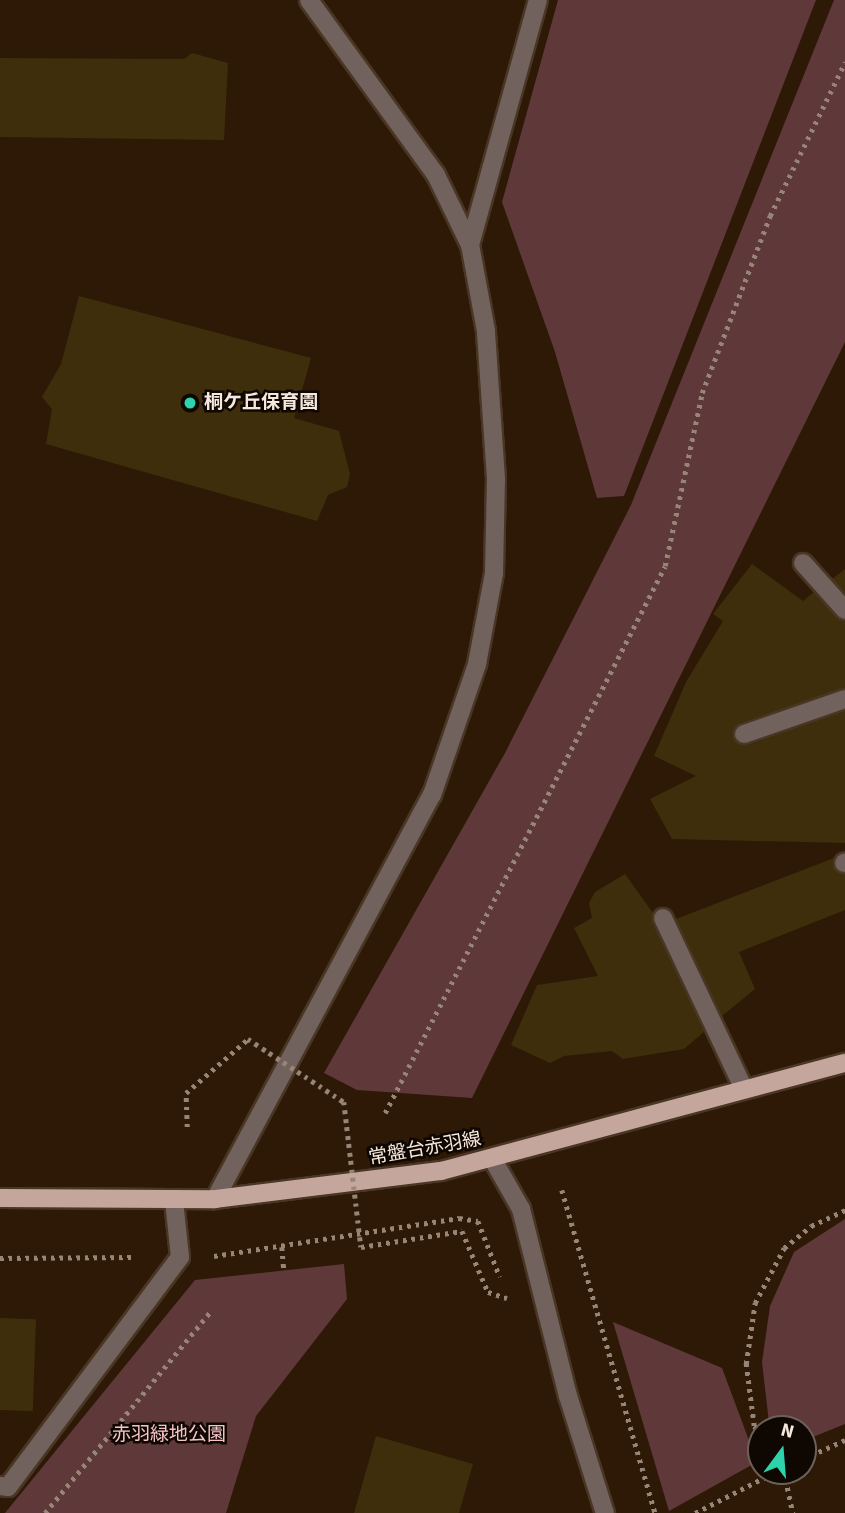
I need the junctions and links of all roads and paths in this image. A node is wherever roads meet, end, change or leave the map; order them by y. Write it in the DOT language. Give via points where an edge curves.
graph roads {
  1 [pos="309,0"];
  2 [pos="538,0"];
  3 [pos="845,62"];
  4 [pos="470,245"];
  5 [pos="803,563"];
  6 [pos="845,610"];
  7 [pos="845,699"];
  8 [pos="744,734"];
  9 [pos="663,918"];
  10 [pos="845,1063"];
  11 [pos="743,1087"];
  12 [pos="385,1113"];
  13 [pos="187,1127"];
  14 [pos="492,1158"];
  15 [pos="562,1190"];
  16 [pos="0,1198"];
  17 [pos="215,1199"];
  18 [pos="174,1201"];
  19 [pos="845,1210"];
  20 [pos="282,1247"];
  21 [pos="180,1257"];
  22 [pos="0,1258"];
  23 [pos="284,1269"];
  24 [pos="507,1298"];
  25 [pos="511,1311"];
  26 [pos="210,1312"];
  27 [pos="753,1415"];
  28 [pos="845,1440"];
  29 [pos="817,1453"];
  30 [pos="750,1485"];
  31 [pos="787,1485"];
  32 [pos="0,1486"];
  33 [pos="45,1513"];
  34 [pos="605,1513"];
  35 [pos="655,1513"];
  36 [pos="695,1513"];
  37 [pos="793,1513"];
  1 -- 4 [label="street" via="436,175"];
  2 -- 4 [label="street"];
  3 -- 12 [label="path" via="770,216 702,393 665,566"];
  4 -- 17 [label="street" via="486,331 496,479 494,573 477,664 432,795"];
  5 -- 6 [label="street"];
  7 -- 8 [label="street"];
  9 -- 11 [label="street"];
  10 -- 11 [label="main road, 常盤台赤羽線"];
  11 -- 14 [label="main road, 常盤台赤羽線"];
  13 -- 24 [label="path, bridge" via="186,1093 248,1039 344,1101 361,1247 462,1231 488,1292"];
  14 -- 17 [label="main road, 常盤台赤羽線" via="441,1171"];
  14 -- 34 [label="street" via="521,1209 568,1396"];
  15 -- 35 [label="path"];
  16 -- 18 [label="main road, 常盤台赤羽線"];
  17 -- 18 [label="main road, 常盤台赤羽線"];
  18 -- 21 [label="street"];
  19 -- 27 [label="path" via="811,1226 784,1248 755,1303 746,1364"];
  20 -- 21 [label="path"];
  20 -- 23 [label="path"];
  20 -- 24 [label="path" via="459,1218 478,1221"];
  21 -- 22 [label="path"];
  21 -- 32 [label="street" via="8,1487"];
  24 -- 25 [label="path"];
  26 -- 33 [label="path"];
  28 -- 29 [label="path"];
  30 -- 36 [label="path"];
  31 -- 37 [label="path"];
}
